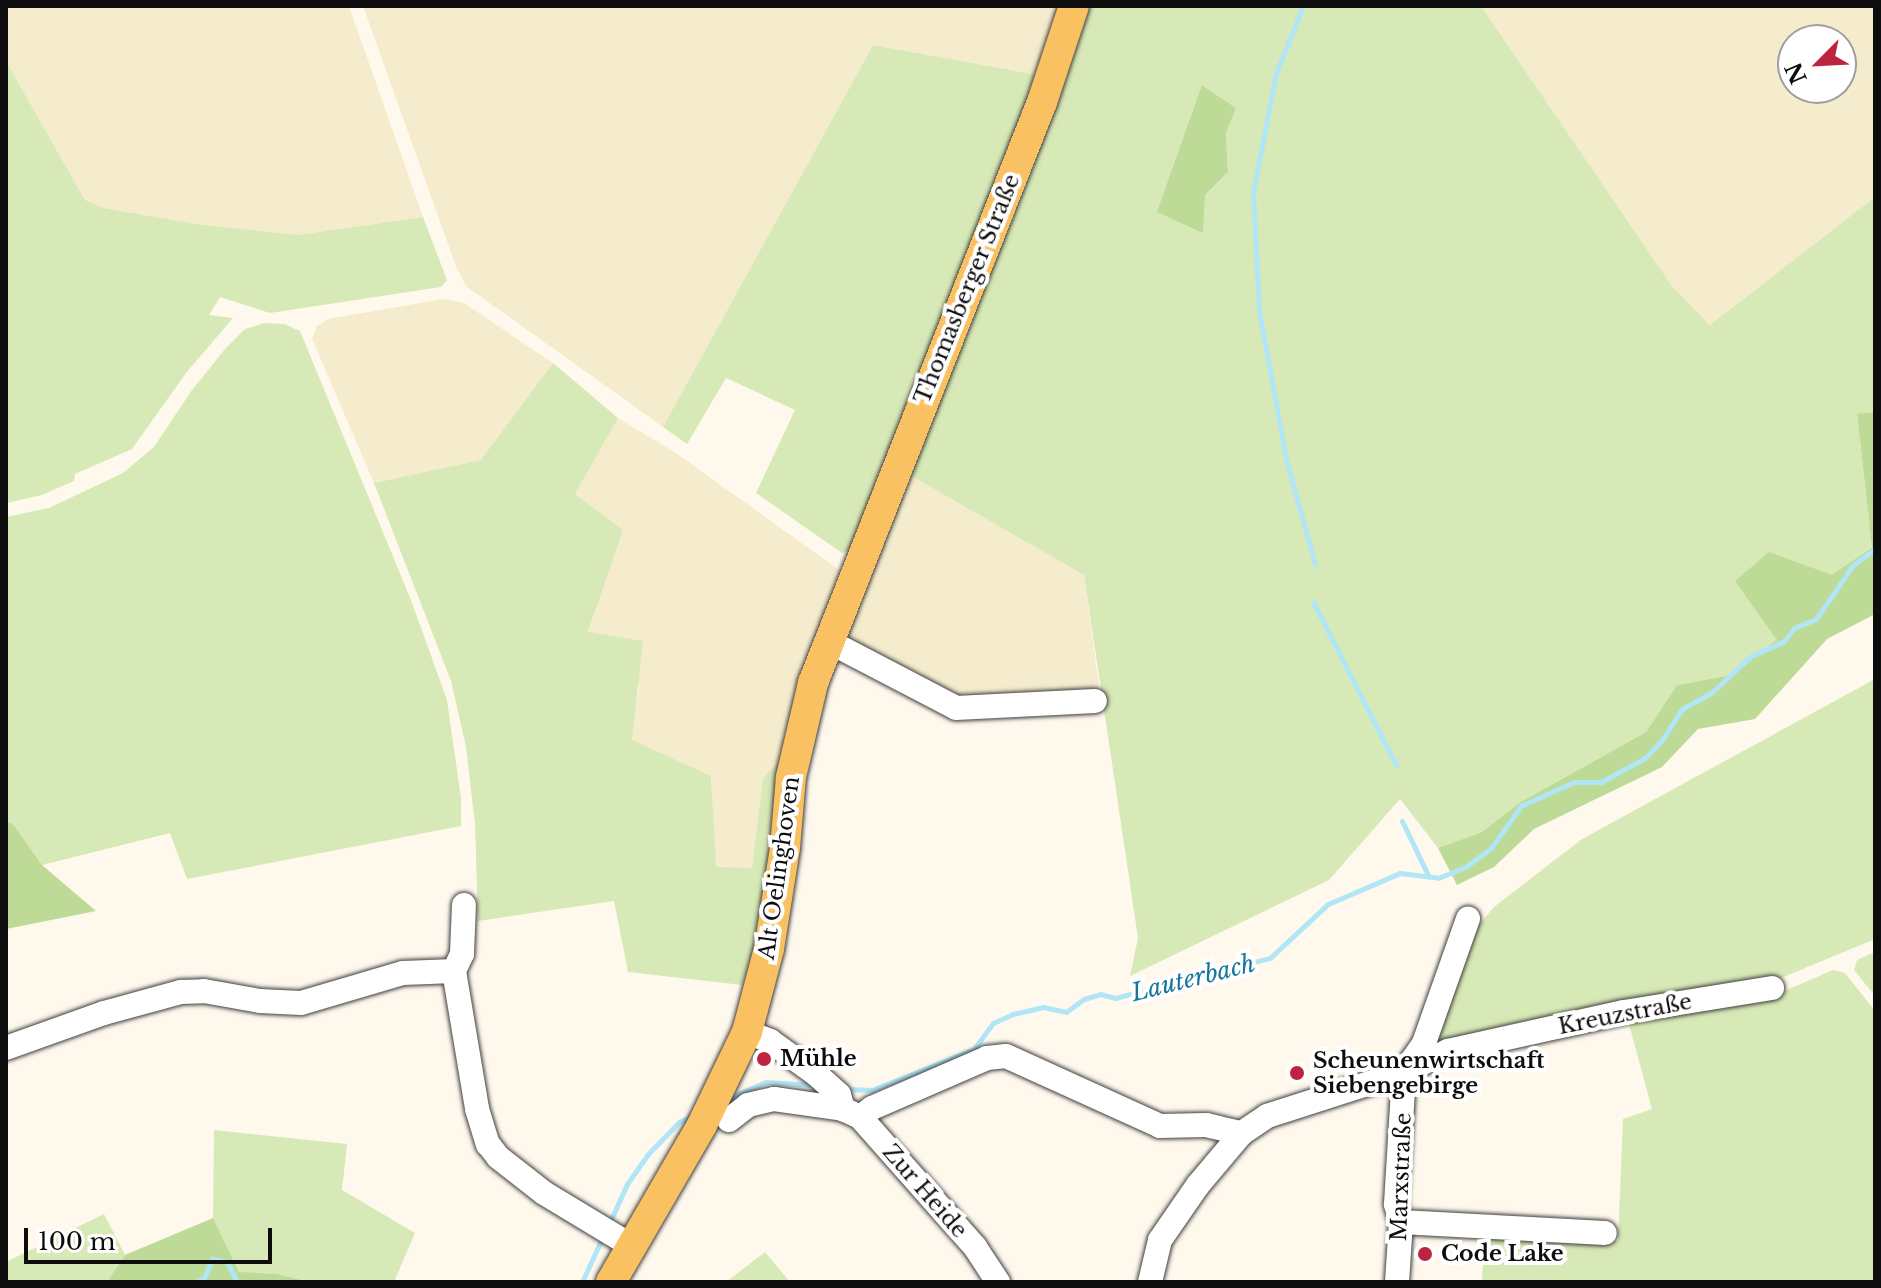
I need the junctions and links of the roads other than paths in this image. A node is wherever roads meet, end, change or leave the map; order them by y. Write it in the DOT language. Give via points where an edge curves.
graph roads {
  1 [pos="1074,6"];
  2 [pos="856,571"];
  3 [pos="828,641"];
  4 [pos="1095,701"];
  5 [pos="464,905"];
  6 [pos="1468,919"];
  7 [pos="454,971"];
  8 [pos="1772,988"];
  9 [pos="747,1032"];
  10 [pos="6,1048"];
  11 [pos="1404,1072"];
  12 [pos="847,1107"];
  13 [pos="715,1122"];
  14 [pos="1242,1133"];
  15 [pos="1401,1222"];
  16 [pos="1605,1233"];
  17 [pos="616,1237"];
  18 [pos="611,1282"];
  19 [pos="998,1282"];
  20 [pos="1150,1282"];
  21 [pos="1397,1282"];
  1 -- 2 [label="main road, Thomasberger Straße" via="1042,102"];
  2 -- 3 [label="main road, Alt Oelinghoven"];
  3 -- 4 [label="street" via="956,708"];
  3 -- 9 [label="main road, Alt Oelinghoven" via="791,777 769,949"];
  5 -- 7 [label="street" via="462,954"];
  6 -- 11 [label="street" via="1424,1043"];
  7 -- 10 [label="street" via="403,973 301,1003 181,992"];
  7 -- 17 [label="street" via="477,1109 488,1144 544,1193"];
  8 -- 11 [label="street, Kreuzstraße" via="1624,1012 1448,1051"];
  9 -- 12 [label="street, Zur Heide" via="770,1041 816,1074"];
  9 -- 13 [label="main road, Alt Oelinghoven" via="723,1084"];
  11 -- 14 [label="street, Kreuzstraße" via="1267,1116"];
  11 -- 15 [label="street, Marxstraße" via="1396,1204"];
  12 -- 13 [label="street" via="774,1099"];
  12 -- 14 [label="street" via="872,1108 987,1058 1006,1056 1160,1126 1206,1125"];
  12 -- 19 [label="street, Zur Heide" via="975,1247"];
  13 -- 17 [label="main road, Alt Oelinghoven"];
  14 -- 20 [label="street, Kreuzstraße" via="1160,1240"];
  15 -- 16 [label="street"];
  15 -- 21 [label="street, Marxstraße"];
  17 -- 18 [label="main road, Alt Oelinghoven"];
}
